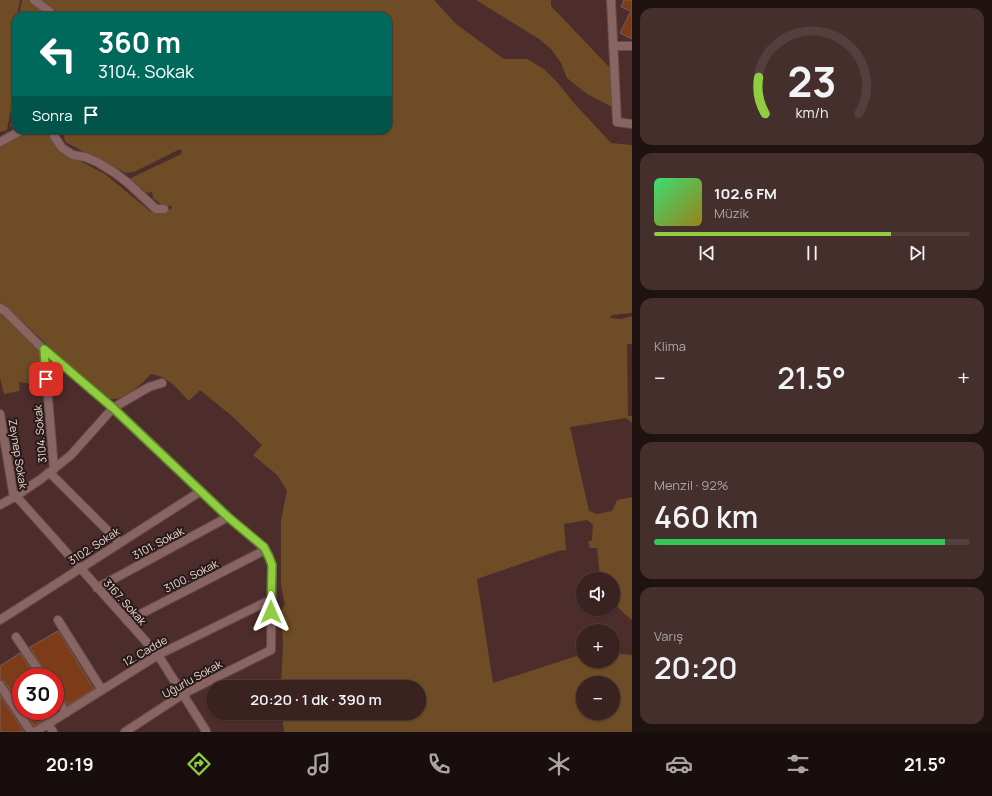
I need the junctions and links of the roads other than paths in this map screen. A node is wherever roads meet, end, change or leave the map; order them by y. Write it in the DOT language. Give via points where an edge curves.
graph roads {
  1 [pos="34,0"];
  2 [pos="611,0"];
  3 [pos="50,12"];
  4 [pos="613,46"];
  5 [pos="632,46"];
  6 [pos="632,124"];
  7 [pos="15,134"];
  8 [pos="54,134"];
  9 [pos="0,142"];
  10 [pos="164,209"];
  11 [pos="0,308"];
  12 [pos="44,349"];
  13 [pos="162,383"];
  14 [pos="113,408"];
  15 [pos="0,414"];
  16 [pos="52,471"];
  17 [pos="201,491"];
  18 [pos="15,497"];
  19 [pos="0,505"];
  20 [pos="228,517"];
  21 [pos="120,543"];
  22 [pos="265,550"];
  23 [pos="80,568"];
  24 [pos="97,588"];
  25 [pos="272,599"];
  26 [pos="0,620"];
  27 [pos="58,620"];
  28 [pos="127,621"];
  29 [pos="16,637"];
  30 [pos="158,655"];
  31 [pos="37,668"];
  32 [pos="0,686"];
  33 [pos="102,690"];
  34 [pos="184,694"];
  35 [pos="64,710"];
  36 [pos="66,713"];
  37 [pos="48,724"];
  38 [pos="31,732"];
  39 [pos="35,732"];
  40 [pos="53,732"];
  41 [pos="125,732"];
  42 [pos="205,732"];
  1 -- 3 [label="street"];
  2 -- 4 [label="street"];
  4 -- 5 [label="street"];
  4 -- 6 [label="street" via="618,122"];
  7 -- 9 [label="street"];
  8 -- 10 [label="street" via="62,148 97,162 128,183 156,209"];
  11 -- 12 [label="street"];
  12 -- 14 [label="street"];
  12 -- 16 [label="street, 3104. Sokak"];
  13 -- 14 [label="street"];
  14 -- 16 [label="street" via="71,455"];
  14 -- 17 [label="street"];
  15 -- 18 [label="street, Zeynep Sokak"];
  16 -- 18 [label="street"];
  16 -- 21 [label="street, 3104. Sokak"];
  17 -- 20 [label="street"];
  17 -- 21 [label="street, 3102. Sokak"];
  18 -- 19 [label="street"];
  18 -- 23 [label="street, 3167. Sokak"];
  20 -- 22 [label="street"];
  20 -- 24 [label="street, 3101. Sokak"];
  21 -- 23 [label="street, 3102. Sokak"];
  22 -- 25 [label="street" via="272,565"];
  22 -- 28 [label="street, 3100. Sokak"];
  23 -- 24 [label="street, 3167. Sokak"];
  23 -- 26 [label="street, 3102. Sokak"];
  24 -- 28 [label="street, 3167. Sokak"];
  25 -- 30 [label="street, 12. Cadde"];
  25 -- 34 [label="street, Uğurlu Sokak" via="271,650"];
  27 -- 33 [label="street"];
  28 -- 30 [label="street, 3167. Sokak"];
  29 -- 31 [label="street"];
  30 -- 33 [label="street, 12. Cadde"];
  30 -- 34 [label="street, 3167. Sokak"];
  32 -- 38 [label="street"];
  33 -- 36 [label="street, 12. Cadde"];
  34 -- 41 [label="street, Uğurlu Sokak"];
  34 -- 42 [label="street, 3167. Sokak"];
  35 -- 36 [label="street"];
  36 -- 37 [label="street, 12. Cadde"];
  37 -- 39 [label="street, 12. Cadde"];
  37 -- 40 [label="street"];
}
